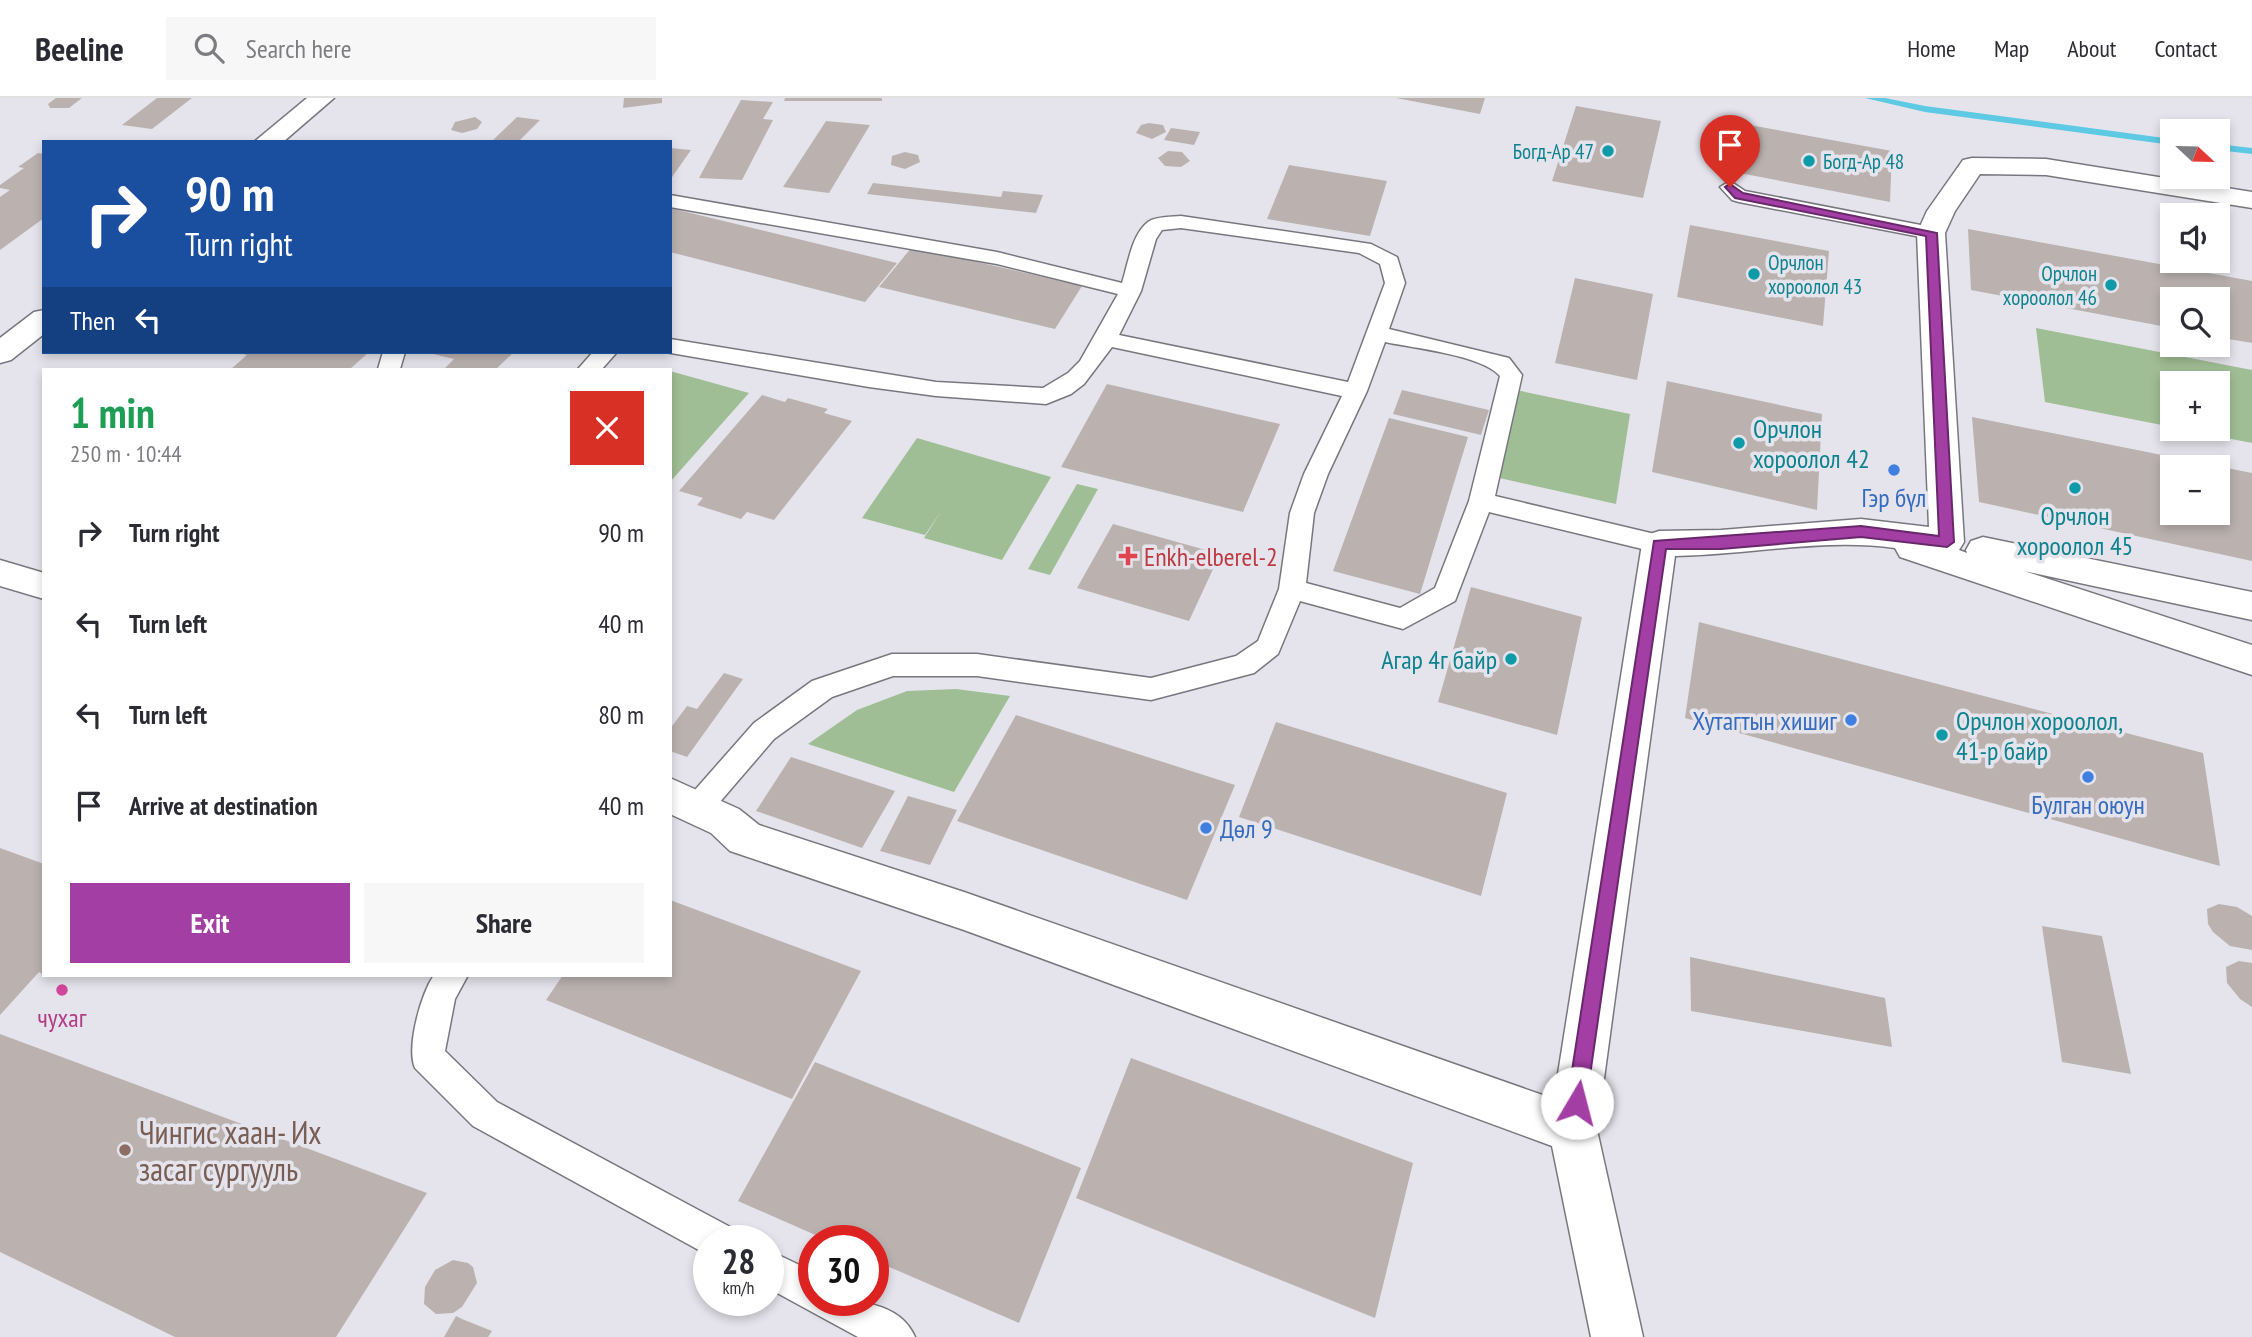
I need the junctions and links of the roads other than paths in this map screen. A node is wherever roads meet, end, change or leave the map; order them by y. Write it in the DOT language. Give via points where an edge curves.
graph roads {
  1 [pos="322,98"];
  2 [pos="270,140"];
  3 [pos="1730,187"];
  4 [pos="2252,200"];
  5 [pos="672,201"];
  6 [pos="1931,233"];
  7 [pos="1130,291"];
  8 [pos="42,321"];
  9 [pos="1377,333"];
  10 [pos="1105,339"];
  11 [pos="672,346"];
  12 [pos="0,353"];
  13 [pos="604,354"];
  14 [pos="590,368"];
  15 [pos="1356,391"];
  16 [pos="1482,502"];
  17 [pos="1861,531"];
  18 [pos="1947,542"];
  19 [pos="1659,544"];
  20 [pos="0,573"];
  21 [pos="42,585"];
  22 [pos="1292,589"];
  23 [pos="2252,606"];
  24 [pos="2252,660"];
  25 [pos="684,801"];
  26 [pos="451,977"];
  27 [pos="1573,1129"];
  28 [pos="693,1227"];
  29 [pos="857,1316"];
  30 [pos="896,1337"];
  31 [pos="1617,1337"];
  1 -- 2 [label="street"];
  3 -- 6 [label="lane" via="1739,196"];
  4 -- 6 [label="street" via="2046,167 1972,166"];
  5 -- 7 [label="lane" via="997,258"];
  6 -- 18 [label="street"];
  7 -- 9 [label="lane" via="1146,238 1156,225 1181,222 1364,248 1390,261 1395,283"];
  7 -- 10 [label="lane"];
  8 -- 12 [label="street"];
  9 -- 15 [label="lane"];
  9 -- 16 [label="lane" via="1502,363 1511,375"];
  10 -- 11 [label="lane" via="1092,365 1062,390 1046,396 882,382"];
  10 -- 15 [label="lane"];
  13 -- 14 [label="lane"];
  15 -- 22 [label="lane" via="1302,513"];
  16 -- 19 [label="lane"];
  16 -- 22 [label="lane" via="1446,594 1402,619"];
  17 -- 18 [label="street"];
  17 -- 19 [label="street"];
  17 -- 24 [label="street"];
  18 -- 23 [label="street"];
  19 -- 27 [label="street"];
  20 -- 21 [label="street"];
  22 -- 25 [label="lane" via="1269,647 1244,665 1151,689 977,665 892,665 822,689"];
  25 -- 27 [label="street" via="725,821 745,838 977,915"];
  26 -- 28 [label="lane" via="440,994 426,1058 485,1114"];
  27 -- 31 [label="street"];
  29 -- 30 [label="lane"];
}
